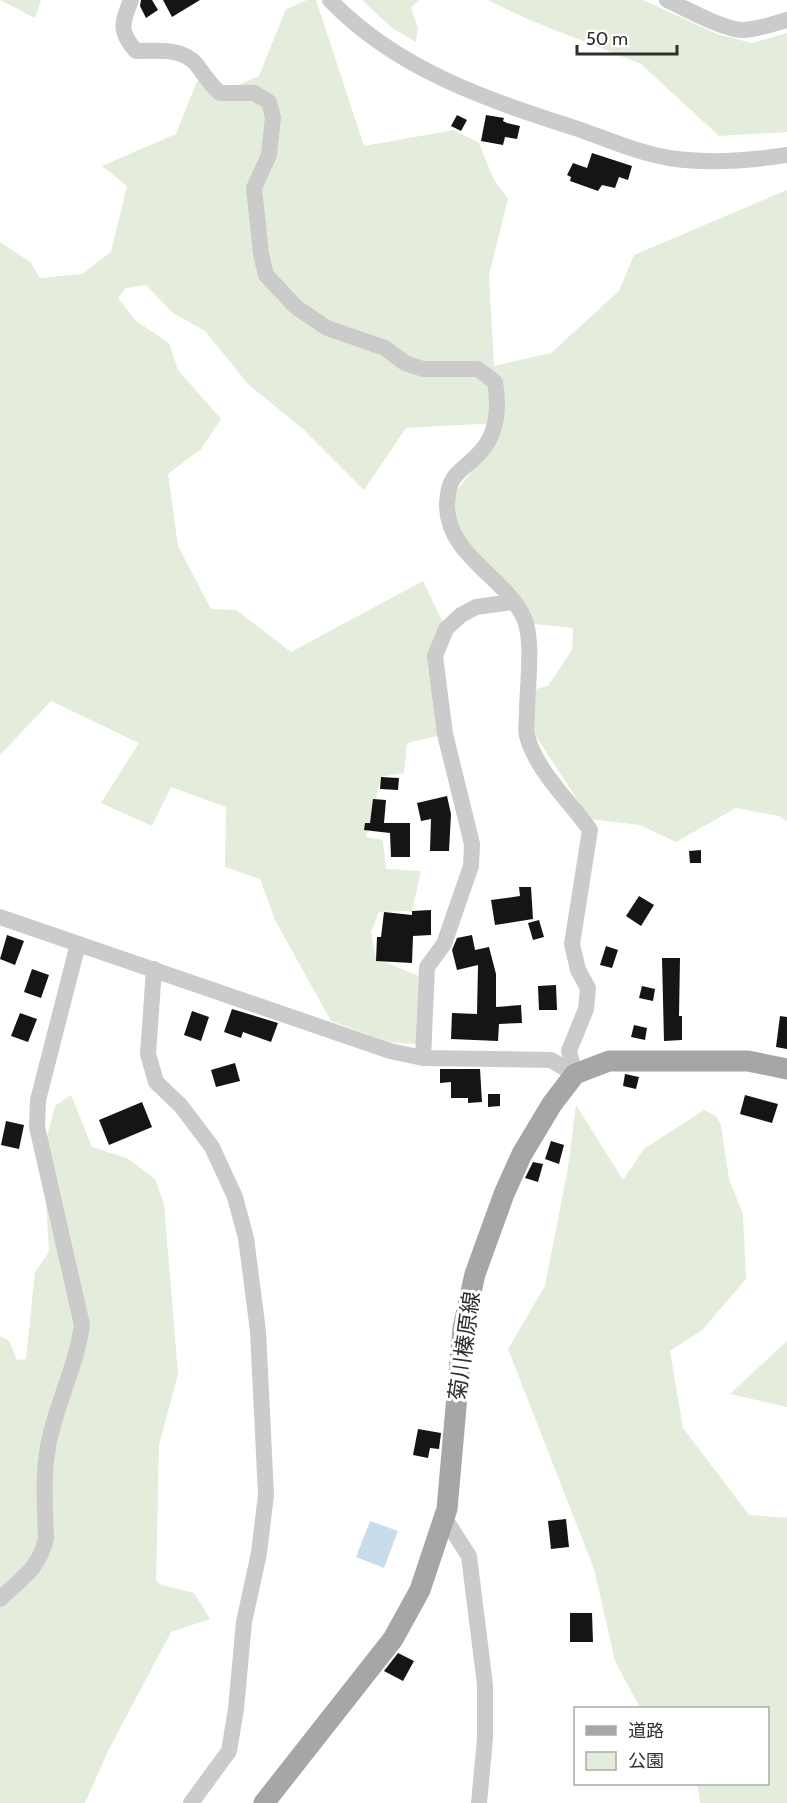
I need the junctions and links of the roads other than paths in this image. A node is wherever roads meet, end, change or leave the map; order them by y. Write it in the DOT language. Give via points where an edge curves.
graph roads {
  1 [pos="131,0"];
  2 [pos="330,0"];
  3 [pos="667,0"];
  4 [pos="787,20"];
  5 [pos="787,155"];
  6 [pos="513,602"];
  7 [pos="0,917"];
  8 [pos="78,944"];
  9 [pos="154,969"];
  10 [pos="423,1058"];
  11 [pos="787,1069"];
  12 [pos="575,1074"];
  13 [pos="445,1519"];
  14 [pos="0,1599"];
  15 [pos="191,1803"];
  16 [pos="264,1803"];
  17 [pos="479,1803"];
  1 -- 6 [label="street" via="122,22 126,40 136,51 174,52 195,62 206,82 219,93 254,93 269,102 273,117 269,155 254,188 261,254 266,275 296,307 327,328 385,348 405,363 423,369 478,369 495,381 499,405 490,440 447,486 447,509 456,538"];
  2 -- 5 [label="street" via="382,46 423,70 470,92 648,153 734,162"];
  3 -- 4 [label="street" via="741,30"];
  6 -- 10 [label="street" via="476,607 460,615 447,629 435,656 445,734 472,844 471,866 444,944 427,967"];
  6 -- 12 [label="street" via="527,627 526,735 543,768 590,830 572,944 578,970 588,988 586,1009 569,1051"];
  7 -- 8 [label="street"];
  8 -- 9 [label="street"];
  8 -- 14 [label="street" via="38,1100 37,1127 82,1325 77,1357 50,1436 45,1465 43,1550 29,1575"];
  9 -- 10 [label="street" via="390,1051"];
  9 -- 15 [label="street" via="148,1054 156,1082 181,1106 212,1147 235,1197 246,1238 258,1331 264,1443 266,1506 244,1622 229,1751"];
  10 -- 12 [label="street" via="551,1060"];
  11 -- 12 [label="main road" via="748,1061 609,1060"];
  12 -- 13 [label="main road, 菊川榛原線" via="522,1154 475,1274 464,1328"];
  13 -- 16 [label="main road, 菊川榛原線" via="420,1590 393,1640"];
  13 -- 17 [label="street" via="469,1556 485,1685"];
}
